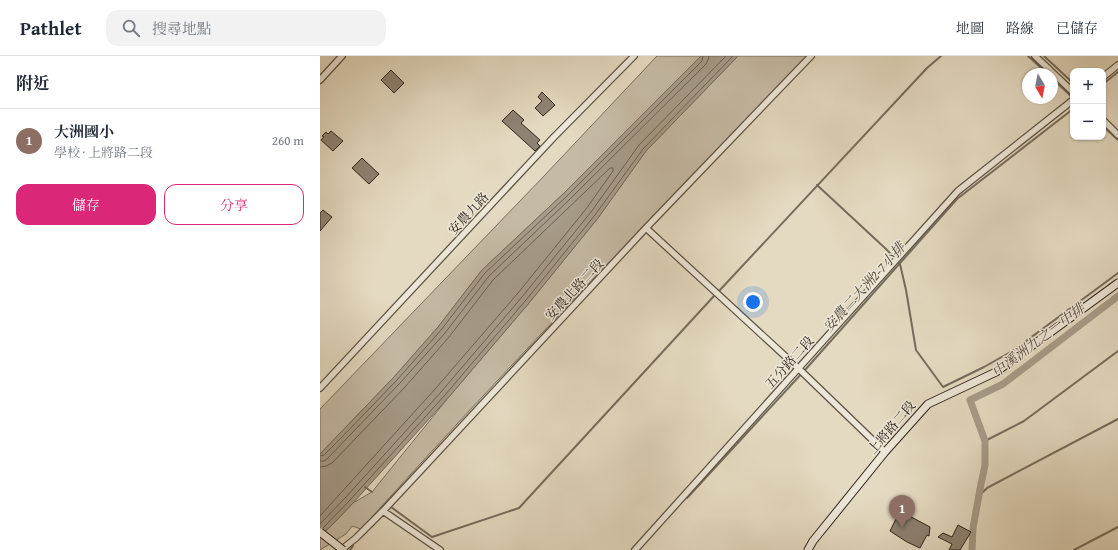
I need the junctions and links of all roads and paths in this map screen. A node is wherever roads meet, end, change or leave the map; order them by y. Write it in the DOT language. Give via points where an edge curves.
graph roads {
  1 [pos="342,56"];
  2 [pos="634,56"];
  3 [pos="811,56"];
  4 [pos="1035,56"];
  5 [pos="1118,65"];
  6 [pos="1106,75"];
  7 [pos="320,80"];
  8 [pos="1070,89"];
  9 [pos="1070,102"];
  10 [pos="1106,123"];
  11 [pos="1118,135"];
  12 [pos="646,228"];
  13 [pos="1118,283"];
  14 [pos="798,368"];
  15 [pos="320,388"];
  16 [pos="885,452"];
  17 [pos="383,510"];
  18 [pos="320,532"];
  19 [pos="342,550"];
  20 [pos="440,550"];
  21 [pos="635,550"];
  22 [pos="808,550"];
  1 -- 7 [label="street"];
  2 -- 15 [label="street, 安農九路" via="548,143"];
  3 -- 12 [label="street, 安農北路二段"];
  4 -- 8 [label="street"];
  5 -- 6 [label="street"];
  9 -- 14 [label="street, 五分路二段" via="958,191"];
  10 -- 11 [label="street"];
  12 -- 14 [label="street"];
  12 -- 17 [label="street, 安農北路二段"];
  13 -- 16 [label="main road, 上將路二段" via="996,372 928,404"];
  14 -- 16 [label="street"];
  14 -- 21 [label="street, 五分路二段"];
  16 -- 22 [label="main road, 上將路二段"];
  17 -- 19 [label="street, 安農北路二段"];
  17 -- 20 [label="street"];
  18 -- 19 [label="main road, bridge"];
}
